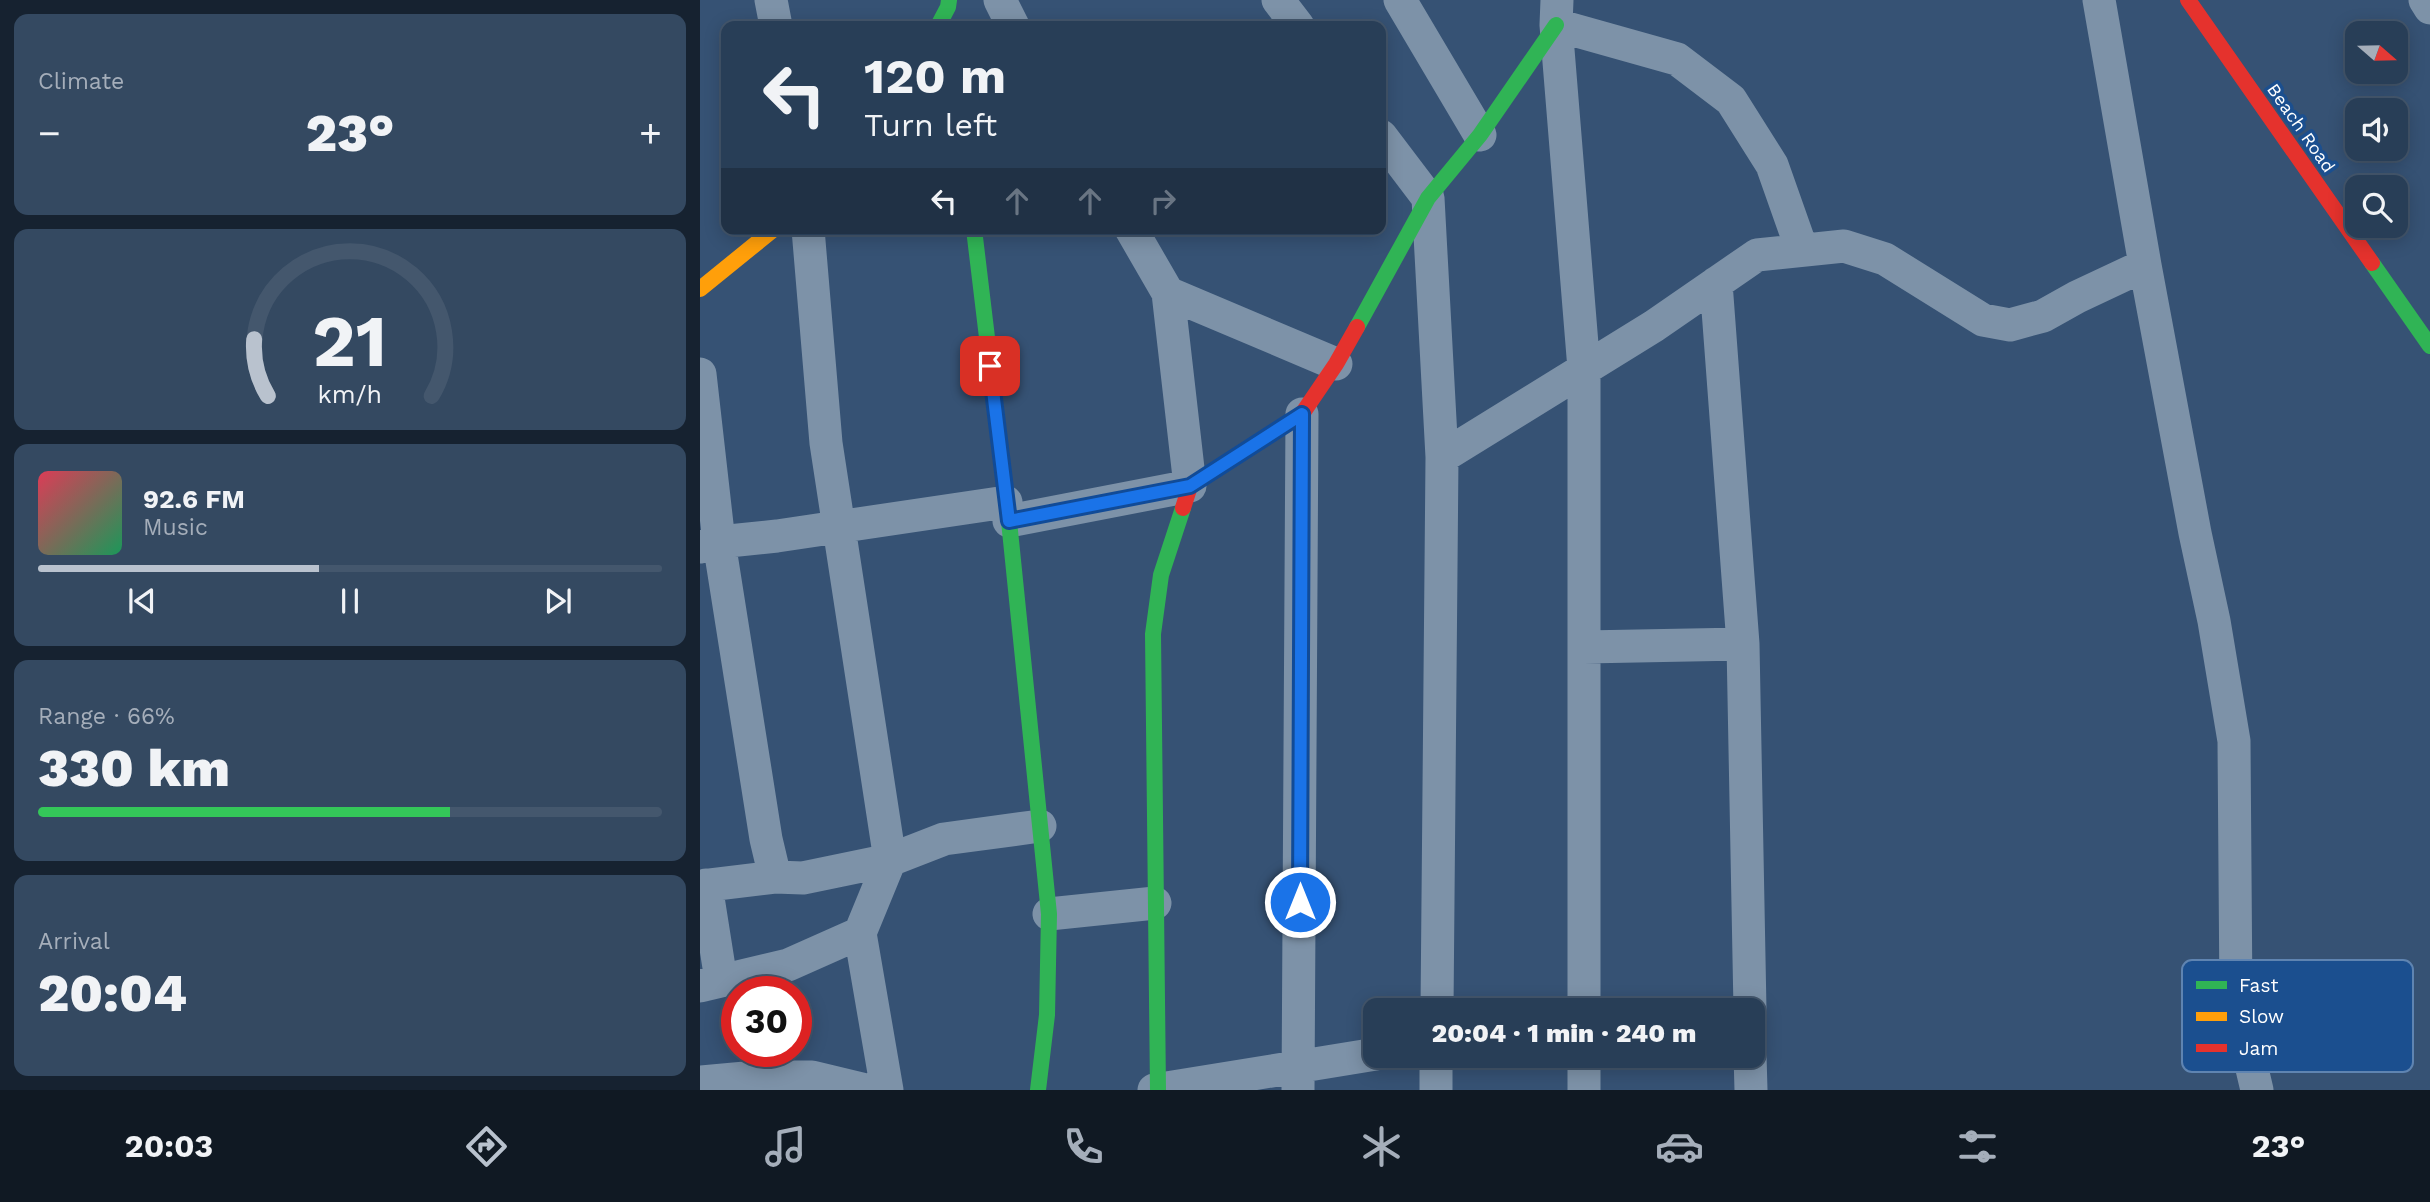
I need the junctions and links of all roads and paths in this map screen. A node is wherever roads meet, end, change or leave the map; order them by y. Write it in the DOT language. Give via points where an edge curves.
graph roads {
  1 [pos="771,0"];
  2 [pos="1000,0"];
  3 [pos="1278,0"];
  4 [pos="1400,0"];
  5 [pos="2099,0"];
  6 [pos="2188,0"];
  7 [pos="2425,0"];
  8 [pos="948,3"];
  9 [pos="2430,8"];
  10 [pos="1557,13"];
  11 [pos="775,21"];
  12 [pos="940,21"];
  13 [pos="950,21"];
  14 [pos="1010,21"];
  15 [pos="1294,21"];
  16 [pos="1480,135"];
  17 [pos="1386,143"];
  18 [pos="1428,198"];
  19 [pos="767,235"];
  20 [pos="809,235"];
  21 [pos="975,235"];
  22 [pos="1134,235"];
  23 [pos="1802,250"];
  24 [pos="2145,265"];
  25 [pos="1716,283"];
  26 [pos="700,289"];
  27 [pos="1168,293"];
  28 [pos="2430,346"];
  29 [pos="1336,363"];
  30 [pos="1584,369"];
  31 [pos="700,374"];
  32 [pos="1302,414"];
  33 [pos="1442,457"];
  34 [pos="1190,486"];
  35 [pos="1008,511"];
  36 [pos="839,525"];
  37 [pos="709,545"];
  38 [pos="1744,644"];
  39 [pos="1584,647"];
  40 [pos="1040,826"];
  41 [pos="890,860"];
  42 [pos="775,877"];
  43 [pos="703,886"];
  44 [pos="1155,903"];
  45 [pos="1049,914"];
  46 [pos="860,933"];
  47 [pos="2236,960"];
  48 [pos="711,983"];
  49 [pos="1437,998"];
  50 [pos="1584,998"];
  51 [pos="1750,998"];
  52 [pos="1363,1058"];
  53 [pos="1436,1068"];
  54 [pos="1584,1068"];
  55 [pos="1750,1068"];
  56 [pos="2253,1072"];
  57 [pos="1299,1079"];
  58 [pos="700,1082"];
  59 [pos="866,1090"];
  60 [pos="887,1090"];
  61 [pos="1038,1090"];
  62 [pos="1157,1090"];
  63 [pos="1436,1090"];
  64 [pos="1584,1090"];
  65 [pos="1751,1090"];
  66 [pos="2257,1090"];
  1 -- 11 [label="street"];
  2 -- 14 [label="street"];
  3 -- 15 [label="street"];
  4 -- 16 [label="street"];
  5 -- 24 [label="street"];
  6 -- 28 [label="street, Beach Road"];
  7 -- 9 [label="street"];
  8 -- 12 [label="street"];
  8 -- 13 [label="street"];
  10 -- 16 [label="street"];
  10 -- 23 [label="street" via="1677,59 1731,100 1772,164"];
  10 -- 30 [label="street"];
  16 -- 18 [label="street"];
  17 -- 18 [label="street"];
  18 -- 29 [label="street"];
  18 -- 33 [label="street"];
  19 -- 26 [label="street"];
  20 -- 36 [label="street" via="826,443"];
  21 -- 35 [label="street"];
  22 -- 27 [label="street"];
  23 -- 24 [label="street" via="1844,246 1885,259 1983,320 2010,325 2043,316"];
  23 -- 25 [label="street" via="1757,255"];
  24 -- 47 [label="street" via="2234,741"];
  25 -- 30 [label="street"];
  25 -- 38 [label="street"];
  27 -- 29 [label="street"];
  27 -- 34 [label="street"];
  29 -- 32 [label="street"];
  30 -- 33 [label="street"];
  30 -- 39 [label="street"];
  31 -- 37 [label="street"];
  32 -- 34 [label="street"];
  32 -- 57 [label="street"];
  33 -- 49 [label="street"];
  34 -- 35 [label="street"];
  34 -- 44 [label="street" via="1161,575 1153,634"];
  35 -- 36 [label="street"];
  35 -- 40 [label="street"];
  36 -- 37 [label="street"];
  36 -- 41 [label="street"];
  37 -- 42 [label="street"];
  38 -- 39 [label="street"];
  38 -- 51 [label="street"];
  39 -- 50 [label="street"];
  40 -- 41 [label="street" via="944,839"];
  40 -- 45 [label="street"];
  41 -- 42 [label="street" via="803,878"];
  41 -- 46 [label="street"];
  42 -- 43 [label="street"];
  43 -- 48 [label="street"];
  44 -- 45 [label="street"];
  44 -- 62 [label="street"];
  45 -- 61 [label="street" via="1047,1015"];
  46 -- 48 [label="street" via="789,965"];
  46 -- 60 [label="street"];
  52 -- 57 [label="street"];
  53 -- 63 [label="street"];
  54 -- 64 [label="street"];
  55 -- 65 [label="street"];
  56 -- 66 [label="street"];
  57 -- 62 [label="street"];
  58 -- 59 [label="street" via="812,1077"];
}
